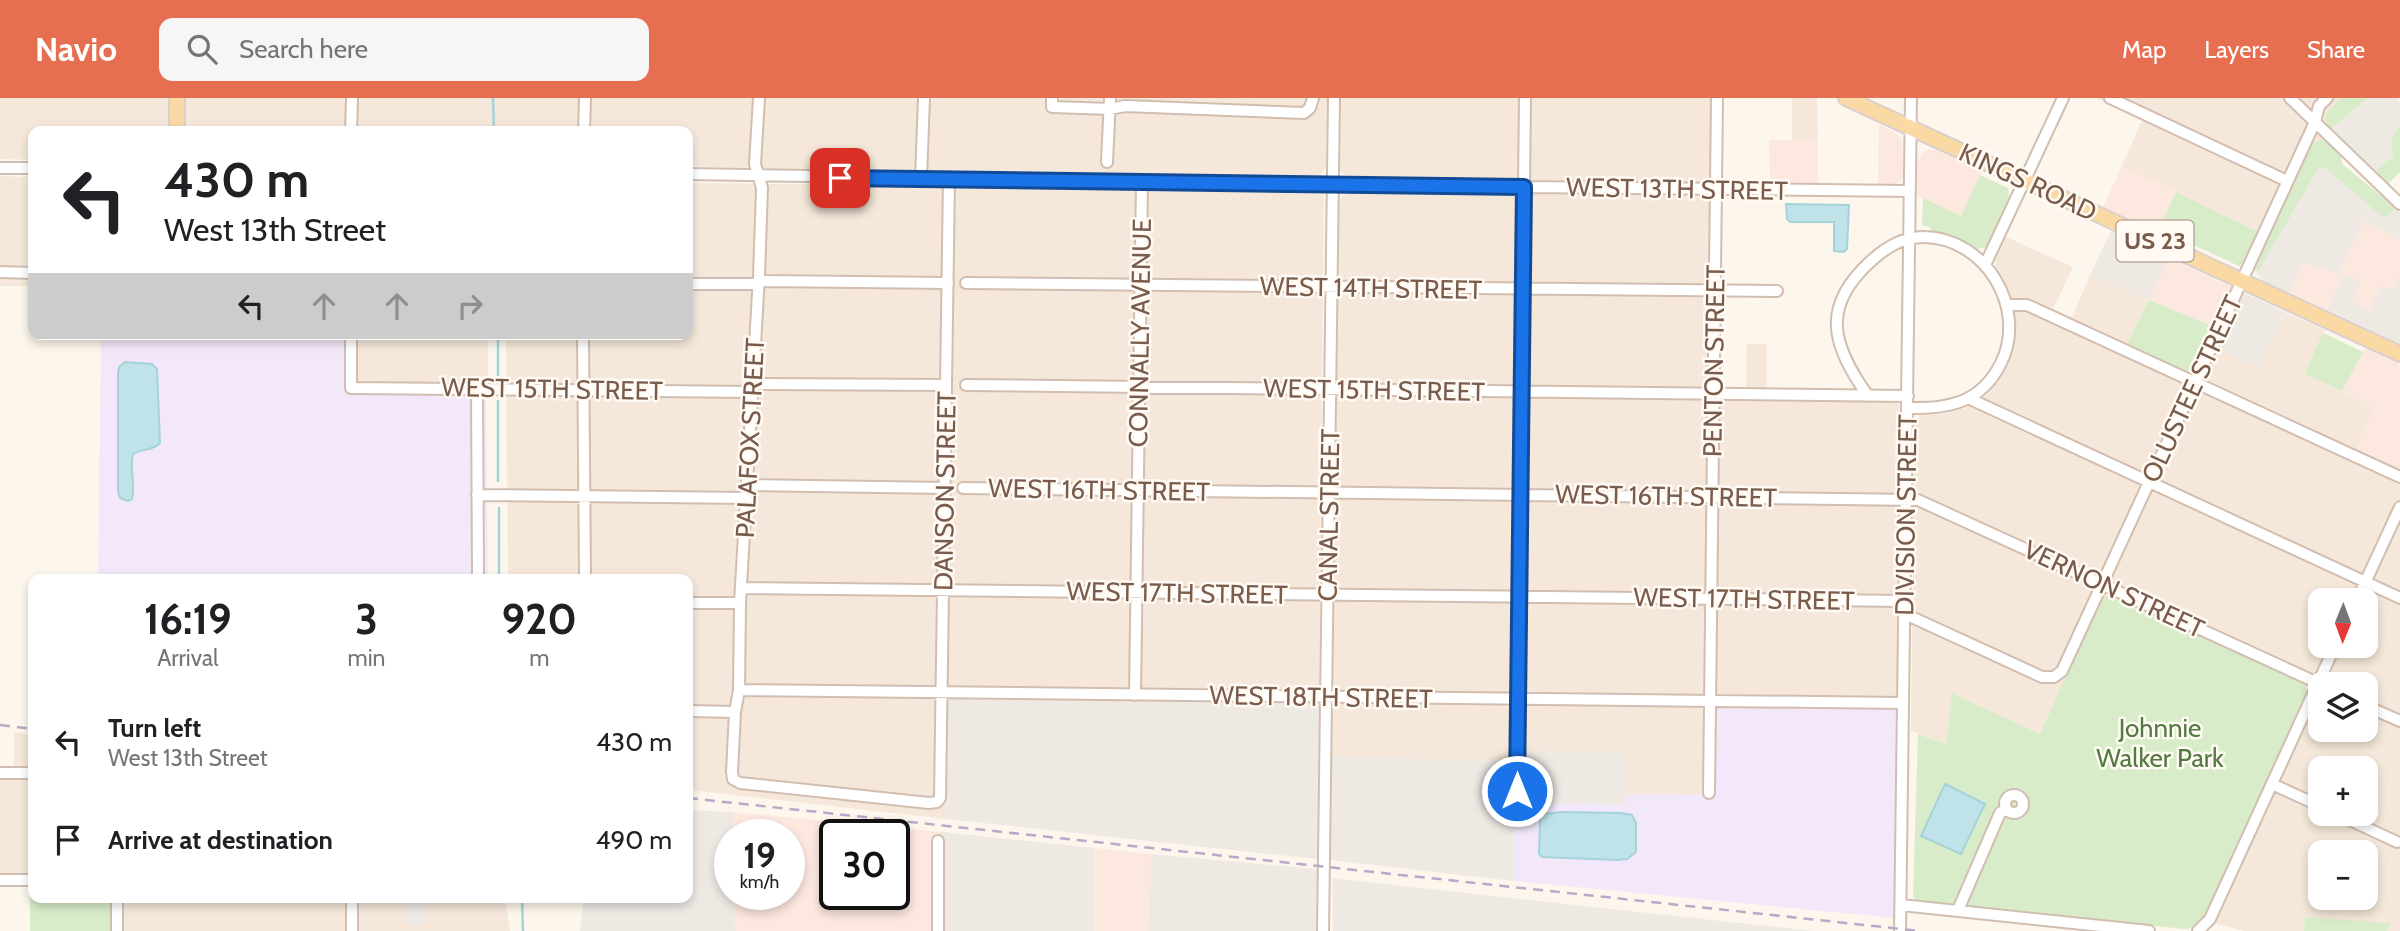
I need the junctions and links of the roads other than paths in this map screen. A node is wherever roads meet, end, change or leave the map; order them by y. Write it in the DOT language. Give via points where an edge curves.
graph roads {
  1 [pos="177,98"];
  2 [pos="352,98"];
  3 [pos="585,98"];
  4 [pos="759,98"];
  5 [pos="924,98"];
  6 [pos="1052,98"];
  7 [pos="1313,98"];
  8 [pos="1334,98"];
  9 [pos="1525,98"];
  10 [pos="1717,98"];
  11 [pos="1846,98"];
  12 [pos="1911,98"];
  13 [pos="2063,98"];
  14 [pos="2110,98"];
  15 [pos="2291,98"];
  16 [pos="2327,98"];
  17 [pos="1110,103"];
  18 [pos="2315,122"];
  19 [pos="177,126"];
  20 [pos="351,126"];
  21 [pos="584,126"];
  22 [pos="1911,128"];
  23 [pos="1107,162"];
  24 [pos="0,168"];
  25 [pos="28,168"];
  26 [pos="693,174"];
  27 [pos="759,177"];
  28 [pos="921,179"];
  29 [pos="949,179"];
  30 [pos="2025,180"];
  31 [pos="1142,181"];
  32 [pos="2287,181"];
  33 [pos="1332,184"];
  34 [pos="1524,187"];
  35 [pos="1716,190"];
  36 [pos="1910,191"];
  37 [pos="2400,204"];
  38 [pos="1910,238"];
  39 [pos="1985,265"];
  40 [pos="0,272"];
  41 [pos="28,273"];
  42 [pos="2242,281"];
  43 [pos="759,283"];
  44 [pos="948,283"];
  45 [pos="965,283"];
  46 [pos="693,284"];
  47 [pos="1140,285"];
  48 [pos="1332,288"];
  49 [pos="1523,289"];
  50 [pos="1777,291"];
  51 [pos="1715,292"];
  52 [pos="2007,305"];
  53 [pos="351,340"];
  54 [pos="583,340"];
  55 [pos="2400,355"];
  56 [pos="2195,382"];
  57 [pos="946,385"];
  58 [pos="965,385"];
  59 [pos="477,388"];
  60 [pos="753,388"];
  61 [pos="1139,388"];
  62 [pos="583,389"];
  63 [pos="1330,390"];
  64 [pos="1521,392"];
  65 [pos="1714,394"];
  66 [pos="1868,396"];
  67 [pos="1908,396"];
  68 [pos="1970,399"];
  69 [pos="1908,408"];
  70 [pos="2400,477"];
  71 [pos="2149,482"];
  72 [pos="749,485"];
  73 [pos="945,488"];
  74 [pos="963,488"];
  75 [pos="1138,490"];
  76 [pos="1328,492"];
  77 [pos="1521,494"];
  78 [pos="477,495"];
  79 [pos="584,496"];
  80 [pos="1713,497"];
  81 [pos="746,498"];
  82 [pos="1906,499"];
  83 [pos="2400,508"];
  84 [pos="478,574"];
  85 [pos="585,574"];
  86 [pos="2365,582"];
  87 [pos="2102,584"];
  88 [pos="742,588"];
  89 [pos="2362,588"];
  90 [pos="944,590"];
  91 [pos="1136,593"];
  92 [pos="1328,594"];
  93 [pos="1519,596"];
  94 [pos="1711,598"];
  95 [pos="2400,598"];
  96 [pos="1905,601"];
  97 [pos="693,603"];
  98 [pos="740,603"];
  99 [pos="1905,614"];
  100 [pos="2308,679"];
  101 [pos="739,690"];
  102 [pos="943,692"];
  103 [pos="1135,695"];
  104 [pos="1326,697"];
  105 [pos="1518,699"];
  106 [pos="1710,700"];
  107 [pos="1903,703"];
  108 [pos="2308,707"];
  109 [pos="693,711"];
  110 [pos="2378,711"];
  111 [pos="735,712"];
  112 [pos="2400,721"];
  113 [pos="0,773"];
  114 [pos="28,773"];
  115 [pos="733,779"];
  116 [pos="2272,783"];
  117 [pos="1517,791"];
  118 [pos="1709,793"];
  119 [pos="2308,800"];
  120 [pos="2006,809"];
  121 [pos="2363,826"];
  122 [pos="937,841"];
  123 [pos="2397,842"];
  124 [pos="0,880"];
  125 [pos="28,880"];
  126 [pos="117,903"];
  127 [pos="352,903"];
  128 [pos="1901,905"];
  129 [pos="1958,910"];
  130 [pos="117,931"];
  131 [pos="352,931"];
  132 [pos="938,931"];
  133 [pos="1323,931"];
  134 [pos="1900,931"];
  135 [pos="2149,931"];
  136 [pos="2198,931"];
  1 -- 19 [label="main road"];
  2 -- 20 [label="street"];
  3 -- 21 [label="street"];
  4 -- 27 [label="street, PALAFOX STREET" via="755,164"];
  5 -- 28 [label="street"];
  6 -- 17 [label="street" via="1052,107"];
  7 -- 17 [label="street" via="1304,113"];
  8 -- 33 [label="street, CANAL STREET"];
  9 -- 34 [label="street"];
  10 -- 35 [label="street, PENTON STREET"];
  11 -- 22 [label="main road, KINGS ROAD / US 23"];
  12 -- 22 [label="street, DIVISION STREET"];
  13 -- 30 [label="street"];
  14 -- 32 [label="street"];
  15 -- 18 [label="street"];
  16 -- 18 [label="street, OLUSTEE STREET" via="2319,106"];
  17 -- 23 [label="street"];
  18 -- 32 [label="street, OLUSTEE STREET"];
  18 -- 37 [label="street"];
  22 -- 30 [label="main road, KINGS ROAD / US 23"];
  22 -- 36 [label="street, DIVISION STREET"];
  24 -- 25 [label="street"];
  26 -- 27 [label="street, WEST 13TH STREET"];
  27 -- 28 [label="street, WEST 13TH STREET"];
  27 -- 43 [label="street, PALAFOX STREET"];
  28 -- 29 [label="street, WEST 13TH STREET"];
  29 -- 31 [label="street, WEST 13TH STREET"];
  29 -- 44 [label="street, DANSON STREET"];
  30 -- 39 [label="street"];
  30 -- 42 [label="main road, KINGS ROAD / US 23"];
  31 -- 33 [label="street, WEST 13TH STREET"];
  31 -- 47 [label="street, CONNALLY AVENUE"];
  32 -- 42 [label="street, OLUSTEE STREET"];
  33 -- 34 [label="street, WEST 13TH STREET"];
  33 -- 48 [label="street, CANAL STREET"];
  34 -- 35 [label="street, WEST 13TH STREET"];
  34 -- 49 [label="street"];
  35 -- 36 [label="street, WEST 13TH STREET"];
  35 -- 51 [label="street, PENTON STREET"];
  36 -- 38 [label="street, DIVISION STREET"];
  38 -- 39 [label="street" via="1941,240"];
  38 -- 66 [label="street" via="1877,255 1858,272 1839,303 1837,323 1844,355"];
  38 -- 67 [label="street, DIVISION STREET"];
  39 -- 52 [label="street"];
  40 -- 41 [label="street"];
  42 -- 55 [label="main road, KINGS ROAD / US 23"];
  42 -- 56 [label="street, OLUSTEE STREET"];
  43 -- 44 [label="street"];
  43 -- 46 [label="street"];
  43 -- 60 [label="street, PALAFOX STREET"];
  44 -- 57 [label="street, DANSON STREET"];
  45 -- 47 [label="street, WEST 14TH STREET"];
  47 -- 48 [label="street, WEST 14TH STREET"];
  47 -- 61 [label="street, CONNALLY AVENUE"];
  48 -- 49 [label="street, WEST 14TH STREET"];
  48 -- 63 [label="street, CANAL STREET"];
  49 -- 51 [label="street, WEST 14TH STREET"];
  49 -- 64 [label="street"];
  50 -- 51 [label="street, WEST 14TH STREET"];
  51 -- 65 [label="street, PENTON STREET"];
  52 -- 56 [label="street" via="2027,305"];
  52 -- 68 [label="street" via="2009,331 2002,360 1985,387"];
  53 -- 59 [label="street, WEST 15TH STREET" via="351,388"];
  54 -- 62 [label="street"];
  56 -- 70 [label="street"];
  56 -- 71 [label="street, OLUSTEE STREET"];
  57 -- 60 [label="street, WEST 15TH STREET"];
  57 -- 73 [label="street, DANSON STREET"];
  58 -- 61 [label="street, WEST 15TH STREET"];
  59 -- 62 [label="street, WEST 15TH STREET"];
  59 -- 78 [label="street"];
  60 -- 62 [label="street, WEST 15TH STREET"];
  60 -- 72 [label="street, PALAFOX STREET"];
  61 -- 63 [label="street, WEST 15TH STREET"];
  61 -- 75 [label="street, CONNALLY AVENUE"];
  62 -- 79 [label="street"];
  63 -- 64 [label="street, WEST 15TH STREET"];
  63 -- 76 [label="street, CANAL STREET"];
  64 -- 65 [label="street, WEST 15TH STREET"];
  64 -- 77 [label="street"];
  65 -- 66 [label="street, WEST 15TH STREET"];
  65 -- 80 [label="street, PENTON STREET"];
  66 -- 67 [label="street, WEST 15TH STREET"];
  67 -- 69 [label="street, DIVISION STREET"];
  68 -- 69 [label="street"];
  68 -- 71 [label="street"];
  69 -- 82 [label="street, DIVISION STREET"];
  71 -- 86 [label="street"];
  71 -- 87 [label="street, OLUSTEE STREET"];
  72 -- 73 [label="street"];
  72 -- 81 [label="street, PALAFOX STREET"];
  73 -- 90 [label="street, DANSON STREET"];
  74 -- 75 [label="street, WEST 16TH STREET"];
  75 -- 76 [label="street, WEST 16TH STREET"];
  75 -- 91 [label="street, CONNALLY AVENUE"];
  76 -- 77 [label="street, WEST 16TH STREET"];
  76 -- 92 [label="street, CANAL STREET"];
  77 -- 80 [label="street, WEST 16TH STREET"];
  77 -- 93 [label="street"];
  78 -- 79 [label="street"];
  78 -- 84 [label="street"];
  79 -- 81 [label="street"];
  79 -- 85 [label="street"];
  80 -- 82 [label="street, WEST 16TH STREET"];
  80 -- 94 [label="street, PENTON STREET"];
  81 -- 88 [label="street, PALAFOX STREET"];
  82 -- 87 [label="street, VERNON STREET" via="1922,501"];
  82 -- 96 [label="street, DIVISION STREET"];
  83 -- 86 [label="street"];
  86 -- 89 [label="street"];
  86 -- 95 [label="street"];
  87 -- 99 [label="street, OLUSTEE STREET" via="2062,671 2054,677 2042,677"];
  87 -- 100 [label="street, VERNON STREET"];
  88 -- 90 [label="street, WEST 17TH STREET"];
  88 -- 98 [label="street, PALAFOX STREET"];
  90 -- 91 [label="street, WEST 17TH STREET"];
  90 -- 102 [label="street, DANSON STREET"];
  91 -- 92 [label="street, WEST 17TH STREET"];
  91 -- 103 [label="street, CONNALLY AVENUE"];
  92 -- 93 [label="street, WEST 17TH STREET"];
  92 -- 104 [label="street, CANAL STREET"];
  93 -- 94 [label="street, WEST 17TH STREET"];
  93 -- 105 [label="street"];
  94 -- 96 [label="street, WEST 17TH STREET"];
  94 -- 106 [label="street, PENTON STREET"];
  96 -- 99 [label="street, DIVISION STREET"];
  97 -- 98 [label="street"];
  98 -- 101 [label="street, PALAFOX STREET"];
  99 -- 107 [label="street, DIVISION STREET"];
  101 -- 102 [label="street, WEST 18TH STREET"];
  101 -- 111 [label="street, PALAFOX STREET"];
  102 -- 103 [label="street, WEST 18TH STREET"];
  102 -- 115 [label="street, DANSON STREET" via="941,793 937,802"];
  103 -- 104 [label="street, WEST 18TH STREET"];
  104 -- 105 [label="street, WEST 18TH STREET"];
  104 -- 133 [label="street, CANAL STREET"];
  105 -- 106 [label="street, WEST 18TH STREET"];
  105 -- 117 [label="street"];
  106 -- 107 [label="street, WEST 18TH STREET"];
  106 -- 118 [label="street, PENTON STREET"];
  107 -- 128 [label="street, DIVISION STREET"];
  108 -- 116 [label="street"];
  109 -- 111 [label="street"];
  110 -- 112 [label="street"];
  111 -- 115 [label="street, PALAFOX STREET"];
  113 -- 114 [label="street"];
  116 -- 119 [label="street"];
  116 -- 136 [label="street" via="2210,919"];
  120 -- 129 [label="street" via="2000,813"];
  121 -- 123 [label="street"];
  122 -- 132 [label="street"];
  124 -- 125 [label="street"];
  126 -- 130 [label="street"];
  127 -- 131 [label="street"];
  128 -- 129 [label="street"];
  128 -- 134 [label="street, DIVISION STREET"];
  129 -- 135 [label="street"];
}
